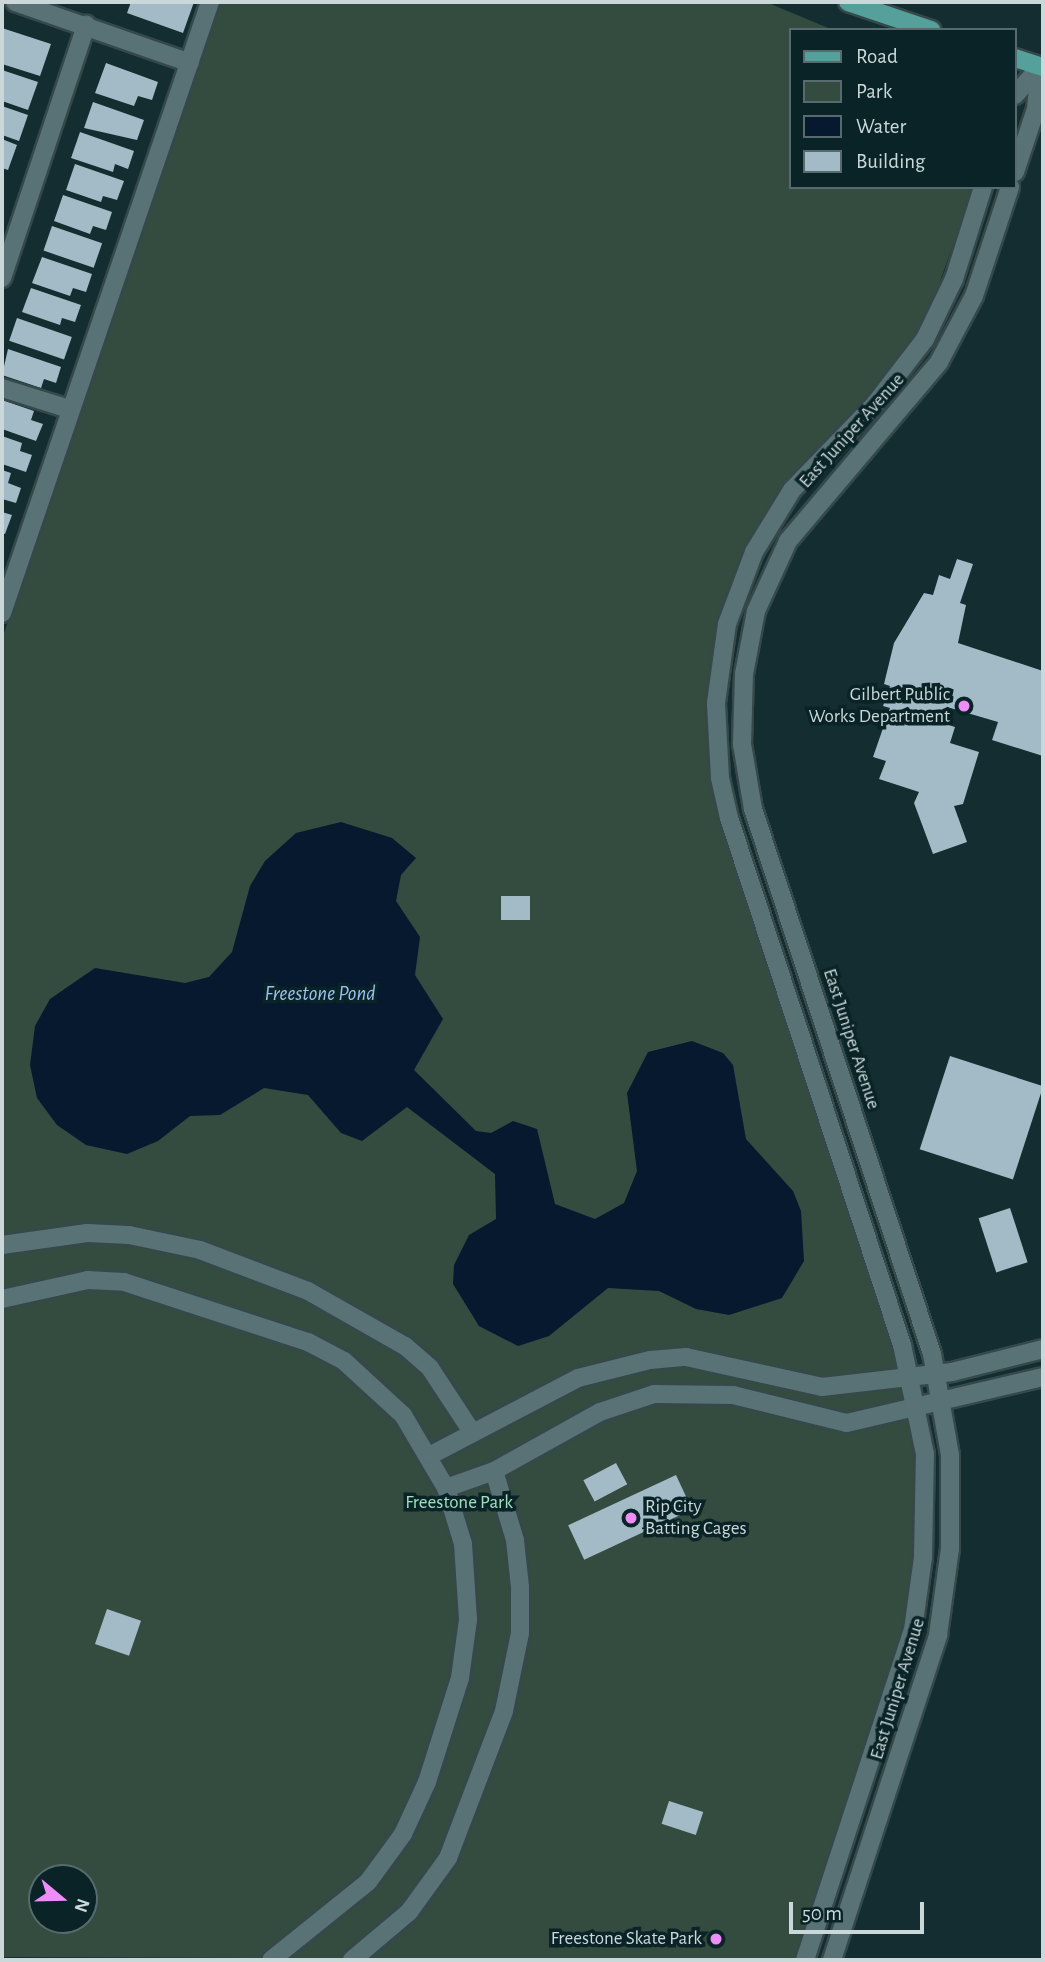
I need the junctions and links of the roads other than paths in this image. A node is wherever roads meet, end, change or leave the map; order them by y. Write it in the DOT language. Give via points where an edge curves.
graph roads {
  1 [pos="15,2"];
  2 [pos="210,2"];
  3 [pos="848,2"];
  4 [pos="86,26"];
  5 [pos="925,28"];
  6 [pos="1017,59"];
  7 [pos="190,63"];
  8 [pos="1042,67"];
  9 [pos="1017,93"];
  10 [pos="1017,166"];
  11 [pos="982,189"];
  12 [pos="1009,189"];
  13 [pos="2,278"];
  14 [pos="2,387"];
  15 [pos="69,410"];
  16 [pos="2,613"];
  17 [pos="2,1245"];
  18 [pos="2,1299"];
  19 [pos="1043,1349"];
  20 [pos="938,1373"];
  21 [pos="911,1376"];
  22 [pos="1043,1377"];
  23 [pos="944,1401"];
  24 [pos="918,1409"];
  25 [pos="472,1432"];
  26 [pos="430,1455"];
  27 [pos="494,1471"];
  28 [pos="446,1488"];
  29 [pos="271,1960"];
  30 [pos="352,1960"];
  31 [pos="805,1960"];
  32 [pos="832,1960"];
  1 -- 4 [label="street"];
  2 -- 7 [label="street"];
  3 -- 5 [label="main road"];
  4 -- 7 [label="street"];
  4 -- 13 [label="street"];
  6 -- 8 [label="main road"];
  7 -- 15 [label="street"];
  8 -- 9 [label="street"];
  8 -- 10 [label="street" via="1036,109"];
  11 -- 21 [label="street, East Juniper Avenue" via="954,279 925,339 875,404 792,490 754,552 727,624 716,703 720,778 729,818"];
  12 -- 20 [label="street, East Juniper Avenue" via="974,296 939,362 788,541 756,611 744,674 742,744 753,809"];
  14 -- 15 [label="street"];
  15 -- 16 [label="street"];
  17 -- 25 [label="street" via="87,1233 142,1237 200,1250 307,1291 405,1346 430,1368"];
  18 -- 26 [label="street" via="88,1280 124,1282 280,1330 344,1361 376,1387"];
  19 -- 20 [label="street"];
  20 -- 21 [label="street"];
  20 -- 23 [label="street, East Juniper Avenue"];
  21 -- 24 [label="street, East Juniper Avenue"];
  21 -- 25 [label="street" via="797,1385 724,1363 685,1357 650,1360 578,1378"];
  22 -- 23 [label="street"];
  23 -- 24 [label="street"];
  23 -- 32 [label="street, East Juniper Avenue" via="952,1510 938,1635"];
  24 -- 27 [label="street" via="847,1423 733,1395 654,1394 600,1412"];
  24 -- 31 [label="street, East Juniper Avenue" via="927,1496 913,1630"];
  25 -- 26 [label="street"];
  26 -- 28 [label="street"];
  27 -- 28 [label="street"];
  27 -- 30 [label="street" via="515,1540 520,1587 520,1633 504,1712 448,1858 408,1912"];
  28 -- 29 [label="street" via="463,1544 468,1620 455,1697 426,1782 402,1834 368,1882"];
}
